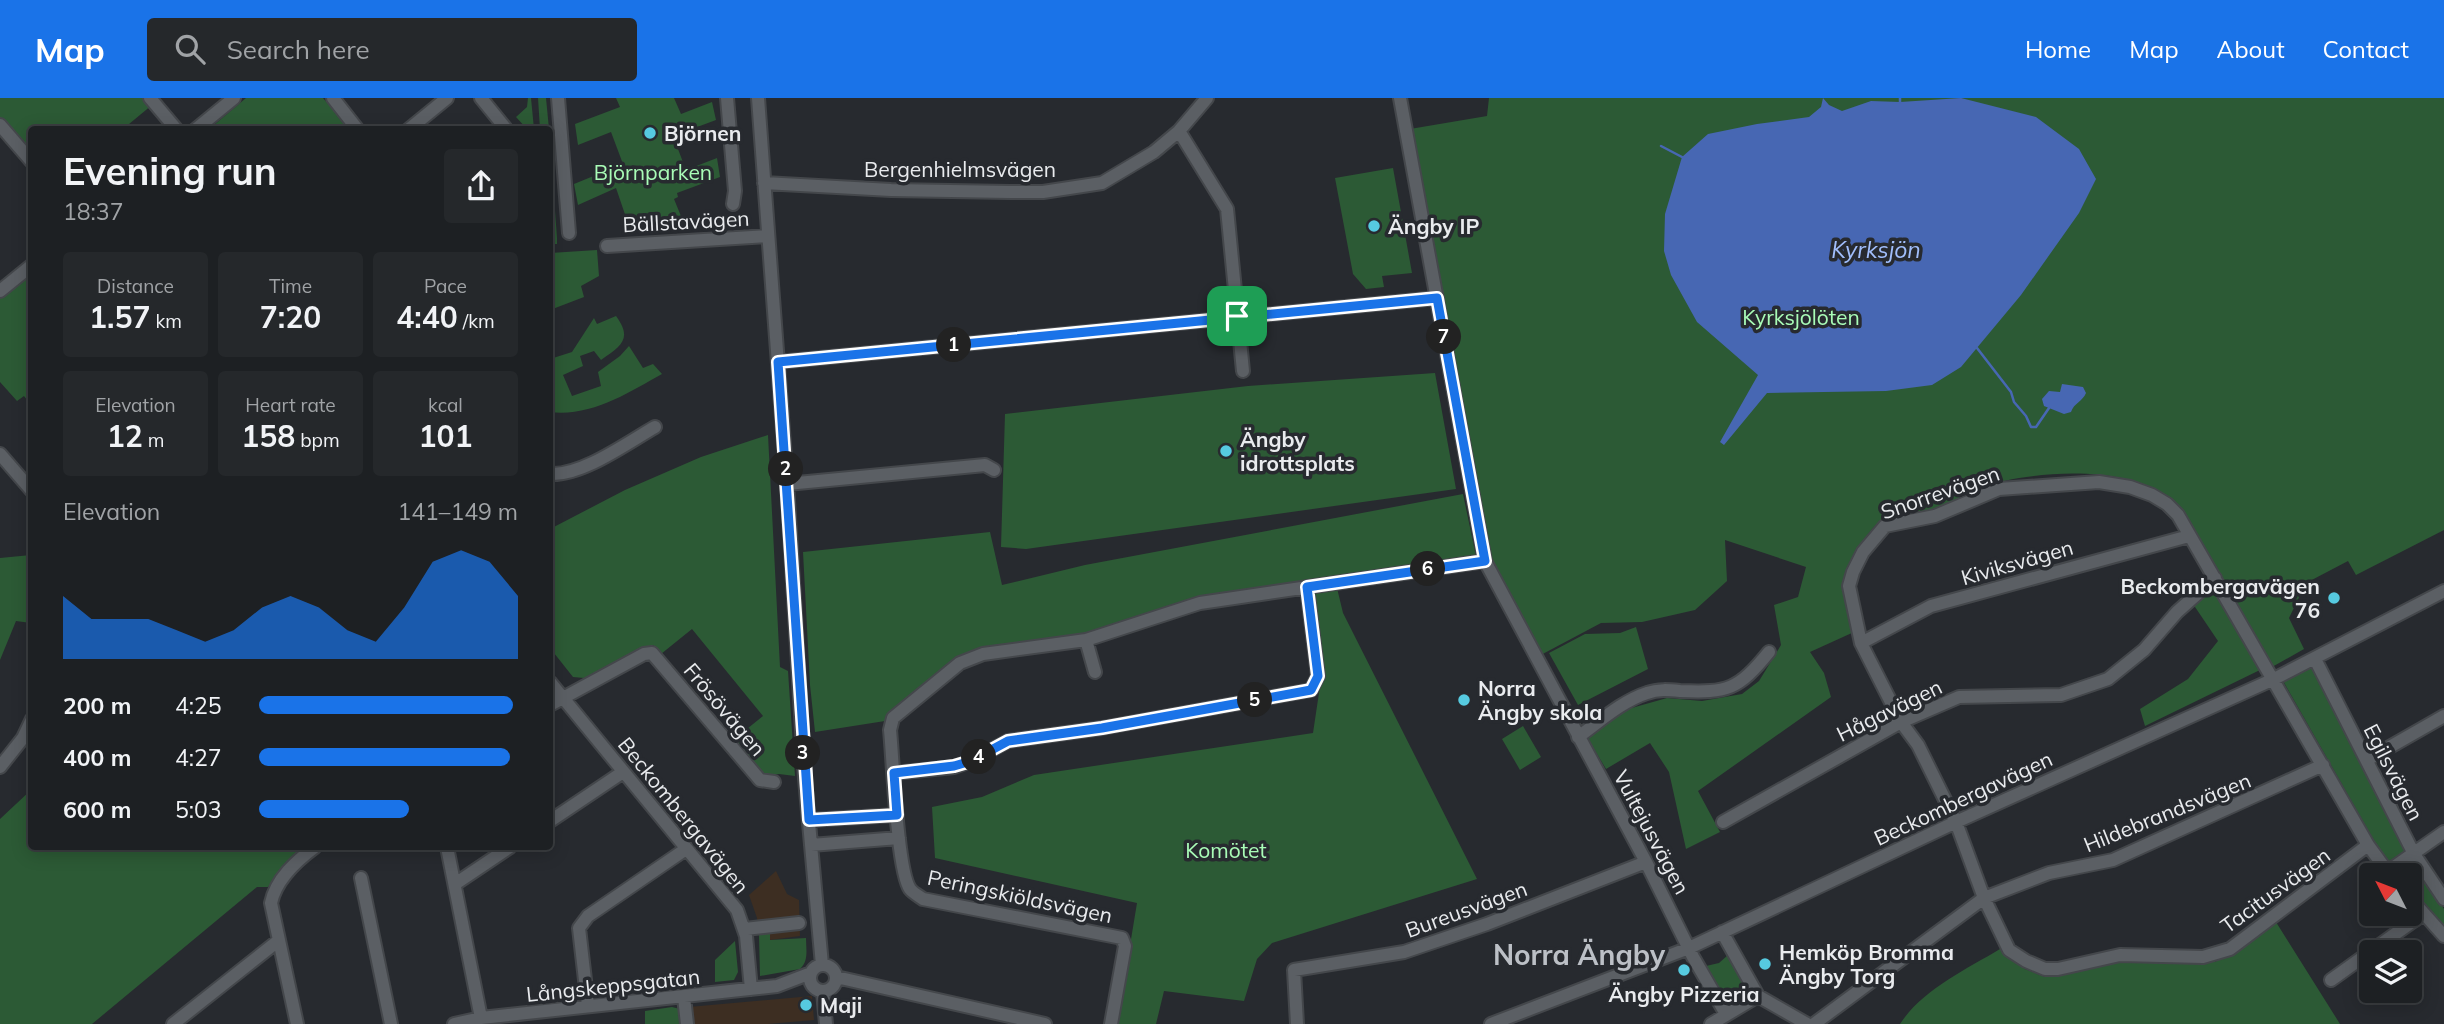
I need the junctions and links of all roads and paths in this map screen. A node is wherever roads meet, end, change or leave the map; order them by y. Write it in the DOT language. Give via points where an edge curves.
graph roads {
  1 [pos="150,98"];
  2 [pos="234,98"];
  3 [pos="333,98"];
  4 [pos="447,98"];
  5 [pos="481,98"];
  6 [pos="558,98"];
  7 [pos="727,98"];
  8 [pos="758,98"];
  9 [pos="1207,98"];
  10 [pos="1400,98"];
  11 [pos="0,125"];
  12 [pos="174,126"];
  13 [pos="200,126"];
  14 [pos="355,126"];
  15 [pos="413,126"];
  16 [pos="504,126"];
  17 [pos="1179,131"];
  18 [pos="28,157"];
  19 [pos="764,183"];
  20 [pos="733,204"];
  21 [pos="569,233"];
  22 [pos="768,236"];
  23 [pos="607,246"];
  24 [pos="28,268"];
  25 [pos="0,291"];
  26 [pos="1437,298"];
  27 [pos="1237,316"];
  28 [pos="778,362"];
  29 [pos="1243,371"];
  30 [pos="655,427"];
  31 [pos="0,454"];
  32 [pos="994,470"];
  33 [pos="553,474"];
  34 [pos="787,484"];
  35 [pos="28,486"];
  36 [pos="2189,536"];
  37 [pos="1485,561"];
  38 [pos="2216,578"];
  39 [pos="1307,587"];
  40 [pos="2444,591"];
  41 [pos="1086,640"];
  42 [pos="1861,643"];
  43 [pos="1769,652"];
  44 [pos="2315,659"];
  45 [pos="1095,672"];
  46 [pos="2274,679"];
  47 [pos="553,686"];
  48 [pos="562,698"];
  49 [pos="553,703"];
  50 [pos="2444,716"];
  51 [pos="1901,722"];
  52 [pos="28,727"];
  53 [pos="1578,737"];
  54 [pos="2367,760"];
  55 [pos="2323,765"];
  56 [pos="0,767"];
  57 [pos="623,772"];
  58 [pos="894,773"];
  59 [pos="774,782"];
  60 [pos="897,815"];
  61 [pos="553,819"];
  62 [pos="809,820"];
  63 [pos="1723,822"];
  64 [pos="1956,822"];
  65 [pos="2444,832"];
  66 [pos="899,838"];
  67 [pos="811,845"];
  68 [pos="2368,845"];
  69 [pos="686,849"];
  70 [pos="312,850"];
  71 [pos="448,850"];
  72 [pos="506,850"];
  73 [pos="2414,854"];
  74 [pos="1646,862"];
  75 [pos="2381,863"];
  76 [pos="2402,863"];
  77 [pos="361,878"];
  78 [pos="455,884"];
  79 [pos="1984,898"];
  80 [pos="2444,898"];
  81 [pos="2423,914"];
  82 [pos="799,923"];
  83 [pos="745,929"];
  84 [pos="1723,932"];
  85 [pos="2444,936"];
  86 [pos="278,940"];
  87 [pos="1689,948"];
  88 [pos="816,969"];
  89 [pos="836,977"];
  90 [pos="2331,980"];
  91 [pos="777,986"];
  92 [pos="751,989"];
  93 [pos="820,991"];
  94 [pos="1758,996"];
  95 [pos="684,997"];
  96 [pos="588,1006"];
  97 [pos="1726,1014"];
  98 [pos="481,1018"];
  99 [pos="173,1024"];
  100 [pos="297,1024"];
  101 [pos="391,1024"];
  102 [pos="454,1024"];
  103 [pos="687,1024"];
  104 [pos="826,1024"];
  105 [pos="1045,1024"];
  106 [pos="1111,1024"];
  107 [pos="1297,1024"];
  108 [pos="1491,1024"];
  109 [pos="1711,1024"];
  110 [pos="1807,1024"];
  111 [pos="1814,1024"];
  1 -- 12 [label="street"];
  2 -- 13 [label="street"];
  3 -- 14 [label="street"];
  4 -- 15 [label="street"];
  5 -- 16 [label="street"];
  6 -- 21 [label="street"];
  7 -- 20 [label="street, Bällstavägen"];
  8 -- 19 [label="street, Bällstavägen"];
  9 -- 17 [label="street, Bergenhielmsvägen"];
  10 -- 26 [label="street, Vultejusvägen"];
  11 -- 18 [label="street"];
  17 -- 19 [label="street, Bergenhielmsvägen" via="1102,183 1043,191"];
  17 -- 27 [label="street" via="1227,209"];
  19 -- 22 [label="street, Bällstavägen"];
  22 -- 23 [label="street, Bällstavägen"];
  22 -- 28 [label="street, Bällstavägen"];
  24 -- 25 [label="street"];
  26 -- 27 [label="street"];
  26 -- 37 [label="street, Vultejusvägen"];
  27 -- 28 [label="street"];
  27 -- 29 [label="street"];
  28 -- 34 [label="street, Bällstavägen"];
  30 -- 33 [label="street" via="587,465"];
  31 -- 35 [label="street"];
  32 -- 34 [label="street" via="985,465"];
  34 -- 62 [label="street, Bällstavägen"];
  36 -- 38 [label="street, Snorrevägen"];
  36 -- 42 [label="street, Kiviksvägen" via="1931,606"];
  36 -- 42 [label="street, Snorrevägen" via="2167,504 2130,487 2099,482 1999,489 1943,514 1885,526 1872,539 1849,586"];
  37 -- 39 [label="street, Peringskiöldsvägen"];
  37 -- 53 [label="street, Vultejusvägen"];
  38 -- 46 [label="street, Snorrevägen"];
  38 -- 51 [label="street, Hågavägen" via="2108,679 2061,695 1959,698"];
  39 -- 41 [label="street, Peringskiöldsvägen" via="1200,603"];
  39 -- 58 [label="street" via="1318,676 1311,690 1008,741 954,766"];
  40 -- 44 [label="street, Beckombergavägen"];
  41 -- 45 [label="street"];
  41 -- 58 [label="street, Peringskiöldsvägen" via="982,654 960,663 892,718"];
  42 -- 51 [label="street, Snorrevägen"];
  43 -- 53 [label="street" via="1753,673 1734,687 1650,692"];
  44 -- 46 [label="street, Beckombergavägen"];
  44 -- 54 [label="street, Egilsvägen"];
  46 -- 55 [label="street"];
  46 -- 64 [label="street, Beckombergavägen"];
  47 -- 48 [label="street, Beckombergavägen"];
  48 -- 49 [label="street"];
  48 -- 57 [label="street, Beckombergavägen"];
  48 -- 59 [label="street, Frösövägen" via="652,653 760,780"];
  50 -- 54 [label="street"];
  51 -- 63 [label="street, Hågavägen"];
  51 -- 64 [label="street, Snorrevägen"];
  52 -- 56 [label="street"];
  53 -- 74 [label="street, Vultejusvägen"];
  54 -- 73 [label="street, Egilsvägen"];
  55 -- 68 [label="street"];
  55 -- 79 [label="street, Hildebrandsvägen" via="2113,860 2049,873"];
  57 -- 61 [label="street"];
  57 -- 69 [label="street, Beckombergavägen"];
  58 -- 60 [label="street, Peringskiöldsvägen"];
  60 -- 62 [label="street"];
  60 -- 66 [label="street, Peringskiöldsvägen"];
  62 -- 67 [label="street, Bällstavägen"];
  64 -- 79 [label="street, Tacitusvägen"];
  64 -- 84 [label="street, Beckombergavägen"];
  65 -- 73 [label="street"];
  66 -- 67 [label="street"];
  66 -- 106 [label="street, Peringskiöldsvägen" via="905,877 910,889 923,899 1122,938 1125,946"];
  67 -- 88 [label="street, Bällstavägen"];
  68 -- 75 [label="street"];
  68 -- 79 [label="street, Tacitusvägen" via="2230,949 2203,957 2120,955 2045,969 2009,950"];
  69 -- 83 [label="street, Beckombergavägen" via="737,910"];
  69 -- 96 [label="street" via="588,916 579,928"];
  70 -- 86 [label="street" via="287,872 274,892 271,903"];
  71 -- 78 [label="street"];
  72 -- 78 [label="street"];
  73 -- 76 [label="street"];
  73 -- 80 [label="street, Egilsvägen"];
  74 -- 87 [label="street, Vultejusvägen"];
  74 -- 107 [label="street, Bureusvägen" via="1404,952 1294,970"];
  77 -- 101 [label="street"];
  78 -- 98 [label="street"];
  79 -- 111 [label="street, Hildebrandsvägen"];
  81 -- 85 [label="street"];
  81 -- 90 [label="street"];
  82 -- 83 [label="street"];
  83 -- 92 [label="street, Beckombergavägen"];
  84 -- 87 [label="street, Beckombergavägen"];
  84 -- 94 [label="street"];
  86 -- 99 [label="street"];
  86 -- 100 [label="street"];
  87 -- 97 [label="street, Vultejusvägen"];
  87 -- 108 [label="street, Beckombergavägen"];
  88 -- 89 [label="street" via="832,969"];
  88 -- 91 [label="street, Långskeppsgatan"];
  88 -- 93 [label="street, Bällstavägen" via="810,982"];
  89 -- 93 [label="street" via="833,987"];
  89 -- 105 [label="street"];
  91 -- 92 [label="street, Långskeppsgatan"];
  91 -- 93 [label="street, Långskeppsgatan"];
  92 -- 95 [label="street, Långskeppsgatan"];
  93 -- 104 [label="street, Bällstavägen"];
  94 -- 97 [label="street"];
  94 -- 110 [label="street"];
  95 -- 96 [label="street, Långskeppsgatan"];
  95 -- 103 [label="street"];
  96 -- 98 [label="street, Långskeppsgatan"];
  97 -- 109 [label="street"];
  98 -- 102 [label="street, Långskeppsgatan"];
}
